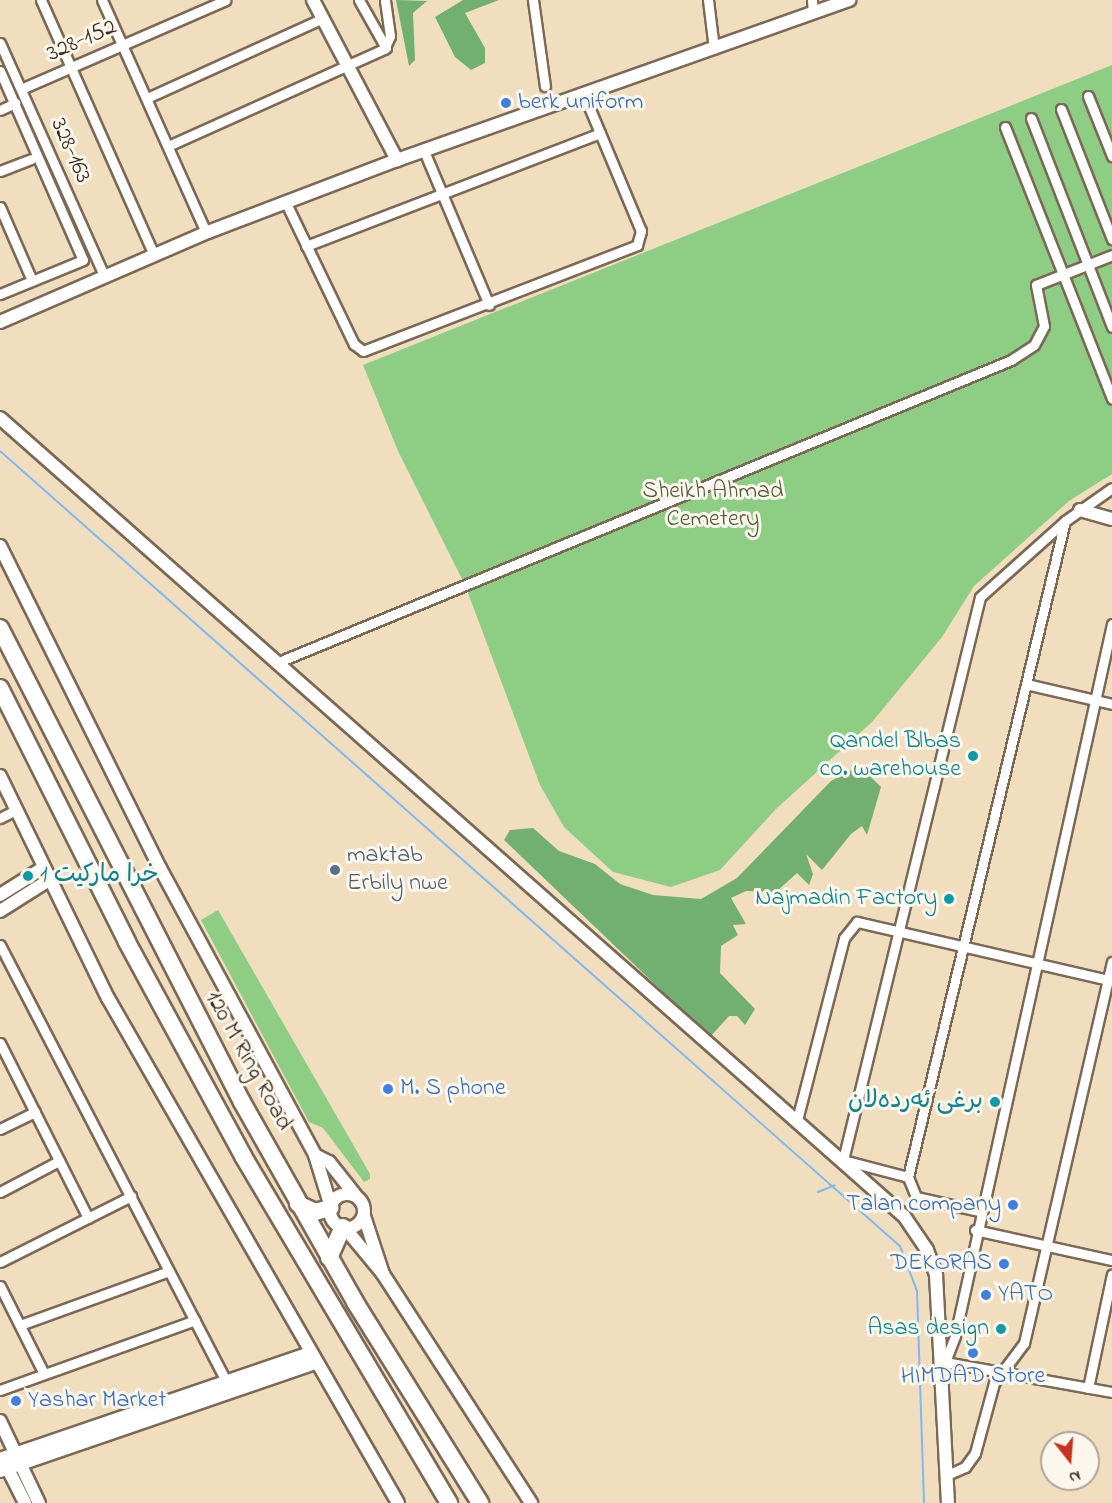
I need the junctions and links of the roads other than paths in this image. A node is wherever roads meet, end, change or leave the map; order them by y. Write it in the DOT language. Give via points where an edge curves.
graph roads {
  1 [pos="41,0"];
  2 [pos="102,0"];
  3 [pos="226,0"];
  4 [pos="314,0"];
  5 [pos="359,0"];
  6 [pos="385,0"];
  7 [pos="533,0"];
  8 [pos="708,0"];
  9 [pos="812,0"];
  10 [pos="850,0"];
  11 [pos="813,14"];
  12 [pos="323,18"];
  13 [pos="0,43"];
  14 [pos="122,45"];
  15 [pos="386,48"];
  16 [pos="714,49"];
  17 [pos="70,68"];
  18 [pos="349,68"];
  19 [pos="0,71"];
  20 [pos="544,86"];
  21 [pos="21,89"];
  22 [pos="584,95"];
  23 [pos="1088,96"];
  24 [pos="147,98"];
  25 [pos="15,104"];
  26 [pos="1061,109"];
  27 [pos="0,110"];
  28 [pos="1031,118"];
  29 [pos="1005,127"];
  30 [pos="600,133"];
  31 [pos="168,146"];
  32 [pos="424,151"];
  33 [pos="1112,156"];
  34 [pos="31,159"];
  35 [pos="397,160"];
  36 [pos="0,171"];
  37 [pos="442,192"];
  38 [pos="286,203"];
  39 [pos="1,214"];
  40 [pos="204,228"];
  41 [pos="1112,240"];
  42 [pos="90,244"];
  43 [pos="306,246"];
  44 [pos="80,248"];
  45 [pos="154,255"];
  46 [pos="1112,255"];
  47 [pos="1089,264"];
  48 [pos="1063,274"];
  49 [pos="30,276"];
  50 [pos="104,276"];
  51 [pos="0,294"];
  52 [pos="489,305"];
  53 [pos="0,322"];
  54 [pos="1112,327"];
  55 [pos="1112,399"];
  56 [pos="0,418"];
  57 [pos="1112,488"];
  58 [pos="1080,510"];
  59 [pos="1112,519"];
  60 [pos="1065,521"];
  61 [pos="0,546"];
  62 [pos="1112,624"];
  63 [pos="0,628"];
  64 [pos="276,663"];
  65 [pos="1026,684"];
  66 [pos="0,688"];
  67 [pos="1095,700"];
  68 [pos="1112,704"];
  69 [pos="0,776"];
  70 [pos="16,810"];
  71 [pos="0,818"];
  72 [pos="43,868"];
  73 [pos="49,880"];
  74 [pos="0,896"];
  75 [pos="0,911"];
  76 [pos="895,928"];
  77 [pos="0,945"];
  78 [pos="962,945"];
  79 [pos="1035,961"];
  80 [pos="1112,962"];
  81 [pos="1110,980"];
  82 [pos="0,1043"];
  83 [pos="10,1062"];
  84 [pos="0,1067"];
  85 [pos="34,1112"];
  86 [pos="797,1120"];
  87 [pos="0,1129"];
  88 [pos="315,1155"];
  89 [pos="843,1160"];
  90 [pos="59,1161"];
  91 [pos="908,1177"];
  92 [pos="0,1192"];
  93 [pos="131,1196"];
  94 [pos="356,1196"];
  95 [pos="298,1204"];
  96 [pos="330,1207"];
  97 [pos="979,1211"];
  98 [pos="364,1216"];
  99 [pos="88,1218"];
  100 [pos="344,1228"];
  101 [pos="975,1230"];
  102 [pos="1047,1246"];
  103 [pos="329,1258"];
  104 [pos="1112,1260"];
  105 [pos="0,1262"];
  106 [pos="169,1271"];
  107 [pos="383,1274"];
  108 [pos="1112,1274"];
  109 [pos="0,1286"];
  110 [pos="195,1320"];
  111 [pos="20,1325"];
  112 [pos="312,1358"];
  113 [pos="945,1362"];
  114 [pos="1006,1372"];
  115 [pos="44,1374"];
  116 [pos="226,1381"];
  117 [pos="1088,1388"];
  118 [pos="0,1390"];
  119 [pos="1112,1392"];
  120 [pos="0,1421"];
  121 [pos="18,1459"];
  122 [pos="2,1462"];
  123 [pos="947,1475"];
  124 [pos="25,1503"];
  125 [pos="39,1503"];
  126 [pos="398,1503"];
  127 [pos="449,1503"];
  128 [pos="480,1503"];
  129 [pos="531,1503"];
  130 [pos="948,1503"];
  1 -- 17 [label="street"];
  2 -- 14 [label="street"];
  3 -- 14 [label="street, 328-152"];
  4 -- 12 [label="street"];
  5 -- 15 [label="street"];
  6 -- 15 [label="street" via="390,36"];
  7 -- 20 [label="street"];
  8 -- 16 [label="street"];
  9 -- 11 [label="street"];
  10 -- 11 [label="street"];
  11 -- 16 [label="street"];
  12 -- 18 [label="street"];
  12 -- 24 [label="street"];
  13 -- 21 [label="street, 328-163"];
  14 -- 17 [label="street, 328-152"];
  14 -- 24 [label="street"];
  15 -- 18 [label="street"];
  16 -- 22 [label="street"];
  17 -- 21 [label="street, 328-152"];
  17 -- 45 [label="street"];
  18 -- 31 [label="street"];
  18 -- 35 [label="street"];
  19 -- 25 [label="street"];
  21 -- 42 [label="street, 328-163"];
  22 -- 30 [label="street"];
  22 -- 32 [label="street"];
  23 -- 33 [label="street"];
  24 -- 31 [label="street"];
  25 -- 27 [label="street"];
  25 -- 44 [label="street"];
  26 -- 41 [label="street"];
  28 -- 47 [label="street"];
  29 -- 48 [label="street"];
  30 -- 37 [label="street"];
  30 -- 52 [label="street" via="641,231 637,245"];
  31 -- 40 [label="street"];
  32 -- 35 [label="street"];
  32 -- 37 [label="street"];
  34 -- 36 [label="street"];
  35 -- 38 [label="street"];
  37 -- 43 [label="street"];
  37 -- 52 [label="street"];
  38 -- 43 [label="street"];
  38 -- 45 [label="street"];
  39 -- 49 [label="street"];
  42 -- 44 [label="street"];
  42 -- 50 [label="street, 328-163"];
  43 -- 52 [label="street" via="359,351"];
  44 -- 51 [label="street" via="80,264"];
  45 -- 50 [label="street"];
  46 -- 47 [label="street"];
  47 -- 48 [label="street"];
  47 -- 54 [label="street"];
  48 -- 55 [label="street"];
  48 -- 64 [label="street" via="1036,285 1044,326 1034,345 1011,360"];
  50 -- 53 [label="street"];
  56 -- 64 [label="street"];
  57 -- 58 [label="street"];
  58 -- 59 [label="street"];
  58 -- 60 [label="street"];
  60 -- 65 [label="street"];
  60 -- 76 [label="street" via="980,597"];
  61 -- 88 [label="street" via="160,868"];
  62 -- 67 [label="street"];
  63 -- 95 [label="highway, 120 M Ring Road" via="153,935"];
  64 -- 86 [label="street"];
  65 -- 67 [label="street"];
  65 -- 78 [label="street"];
  66 -- 127 [label="highway, 120 M Ring Road" via="127,942 238,1146"];
  67 -- 68 [label="street"];
  67 -- 79 [label="street"];
  69 -- 70 [label="street"];
  70 -- 71 [label="street"];
  70 -- 72 [label="street"];
  72 -- 73 [label="street"];
  72 -- 74 [label="street"];
  73 -- 75 [label="street"];
  73 -- 112 [label="street" via="108,998"];
  76 -- 78 [label="street"];
  76 -- 86 [label="street" via="857,922 844,938"];
  76 -- 89 [label="street"];
  77 -- 93 [label="street"];
  78 -- 79 [label="street"];
  78 -- 91 [label="street"];
  79 -- 81 [label="street"];
  79 -- 97 [label="street"];
  80 -- 81 [label="street"];
  81 -- 102 [label="street"];
  82 -- 83 [label="street"];
  83 -- 84 [label="street"];
  83 -- 85 [label="street"];
  85 -- 87 [label="street"];
  85 -- 90 [label="street"];
  86 -- 89 [label="street"];
  88 -- 94 [label="street" via="329,1162"];
  88 -- 96 [label="street"];
  89 -- 91 [label="street"];
  89 -- 113 [label="street" via="904,1216 927,1250 936,1275"];
  90 -- 92 [label="street"];
  90 -- 99 [label="street"];
  91 -- 97 [label="street" via="916,1197"];
  93 -- 99 [label="street"];
  93 -- 106 [label="street"];
  94 -- 96 [label="street" via="343,1194"];
  94 -- 98 [label="street"];
  95 -- 96 [label="highway" via="315,1212"];
  95 -- 103 [label="highway, 120 M Ring Road"];
  96 -- 100 [label="street" via="334,1222"];
  97 -- 101 [label="street"];
  98 -- 100 [label="street"];
  98 -- 107 [label="street"];
  99 -- 105 [label="street"];
  100 -- 103 [label="highway" via="332,1240"];
  100 -- 107 [label="street"];
  101 -- 102 [label="street"];
  101 -- 113 [label="street" via="956,1336"];
  102 -- 104 [label="street"];
  102 -- 114 [label="street" via="1024,1343"];
  103 -- 128 [label="highway, 120 M Ring Road"];
  106 -- 110 [label="street"];
  106 -- 111 [label="street"];
  107 -- 129 [label="street"];
  108 -- 117 [label="street"];
  109 -- 111 [label="street"];
  110 -- 115 [label="street"];
  110 -- 116 [label="street"];
  111 -- 115 [label="street"];
  112 -- 116 [label="street"];
  112 -- 121 [label="street"];
  112 -- 126 [label="street"];
  113 -- 114 [label="street"];
  113 -- 123 [label="street"];
  114 -- 117 [label="street"];
  114 -- 123 [label="street" via="994,1383 975,1453 965,1467"];
  115 -- 118 [label="street"];
  116 -- 121 [label="street"];
  117 -- 119 [label="street"];
  120 -- 121 [label="street"];
  121 -- 122 [label="street"];
  121 -- 125 [label="street"];
  122 -- 124 [label="street"];
  123 -- 130 [label="street"];
}
